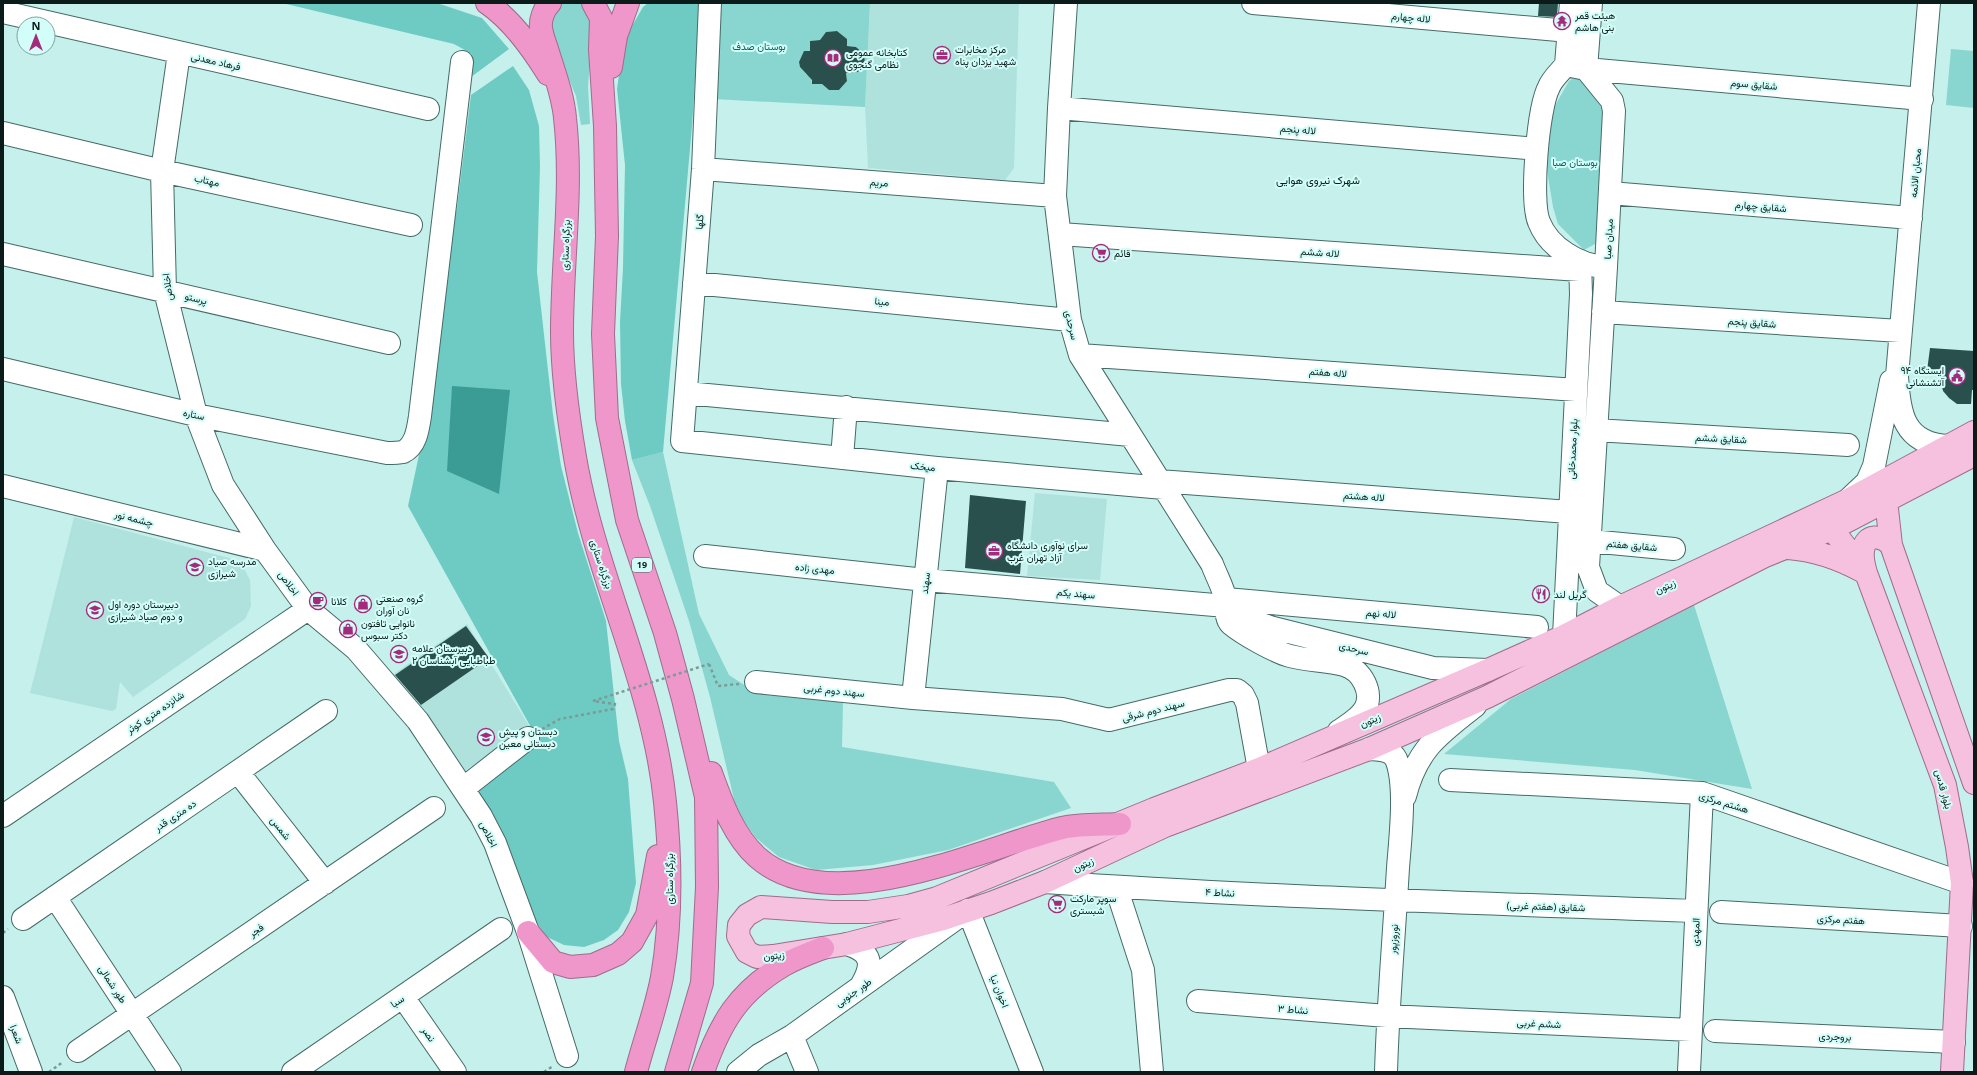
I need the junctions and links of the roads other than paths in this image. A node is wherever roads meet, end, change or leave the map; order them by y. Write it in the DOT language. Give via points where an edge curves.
graph roads {
  1 [pos="487,3"];
  2 [pos="550,3"];
  3 [pos="593,3"];
  4 [pos="628,3"];
  5 [pos="710,3"];
  6 [pos="1066,3"];
  7 [pos="1253,3"];
  8 [pos="1571,3"];
  9 [pos="1591,3"];
  10 [pos="1929,3"];
  11 [pos="1380,9"];
  12 [pos="3,12"];
  13 [pos="1569,31"];
  14 [pos="179,53"];
  15 [pos="462,62"];
  16 [pos="1576,67"];
  17 [pos="561,97"];
  18 [pos="1922,99"];
  19 [pos="1059,108"];
  20 [pos="428,109"];
  21 [pos="605,126"];
  22 [pos="3,133"];
  23 [pos="1537,149"];
  24 [pos="703,169"];
  25 [pos="162,171"];
  26 [pos="1610,193"];
  27 [pos="1055,196"];
  28 [pos="1911,218"];
  29 [pos="411,225"];
  30 [pos="1060,234"];
  31 [pos="3,254"];
  32 [pos="1580,266"];
  33 [pos="1606,267"];
  34 [pos="694,283"];
  35 [pos="165,291"];
  36 [pos="1603,312"];
  37 [pos="1070,320"];
  38 [pos="1900,337"];
  39 [pos="389,343"];
  40 [pos="1080,355"];
  41 [pos="3,369"];
  42 [pos="1576,390"];
  43 [pos="686,393"];
  44 [pos="846,407"];
  45 [pos="196,415"];
  46 [pos="1595,430"];
  47 [pos="1974,432"];
  48 [pos="1130,435"];
  49 [pos="682,440"];
  50 [pos="1848,445"];
  51 [pos="1948,446"];
  52 [pos="1974,455"];
  53 [pos="842,458"];
  54 [pos="937,468"];
  55 [pos="1162,485"];
  56 [pos="3,486"];
  57 [pos="1848,500"];
  58 [pos="1886,500"];
  59 [pos="1569,512"];
  60 [pos="1828,520"];
  61 [pos="1891,545"];
  62 [pos="1787,547"];
  63 [pos="1589,549"];
  64 [pos="1674,549"];
  65 [pos="265,550"];
  66 [pos="1567,555"];
  67 [pos="704,556"];
  68 [pos="1866,573"];
  69 [pos="925,580"];
  70 [pos="1226,603"];
  71 [pos="1620,607"];
  72 [pos="308,609"];
  73 [pos="1537,627"];
  74 [pos="1564,636"];
  75 [pos="1488,670"];
  76 [pos="756,682"];
  77 [pos="1487,697"];
  78 [pos="913,698"];
  79 [pos="683,699"];
  80 [pos="326,711"];
  81 [pos="1335,735"];
  82 [pos="528,738"];
  83 [pos="1369,749"];
  84 [pos="1259,769"];
  85 [pos="238,772"];
  86 [pos="1450,780"];
  87 [pos="1974,783"];
  88 [pos="464,788"];
  89 [pos="1702,793"];
  90 [pos="665,801"];
  91 [pos="1402,807"];
  92 [pos="434,808"];
  93 [pos="3,816"];
  94 [pos="1120,824"];
  95 [pos="1045,882"];
  96 [pos="325,883"];
  97 [pos="1962,884"];
  98 [pos="1116,887"];
  99 [pos="55,897"];
  100 [pos="1396,900"];
  101 [pos="968,910"];
  102 [pos="1696,911"];
  103 [pos="1721,912"];
  104 [pos="23,919"];
  105 [pos="1961,926"];
  106 [pos="501,929"];
  107 [pos="528,932"];
  108 [pos="847,944"];
  109 [pos="823,948"];
  110 [pos="861,986"];
  111 [pos="3,997"];
  112 [pos="403,997"];
  113 [pos="1198,1001"];
  114 [pos="132,1014"];
  115 [pos="1387,1016"];
  116 [pos="1691,1030"];
  117 [pos="1715,1031"];
  118 [pos="792,1036"];
  119 [pos="1954,1042"];
  120 [pos="78,1051"];
  121 [pos="567,1056"];
  122 [pos="31,1072"];
  123 [pos="170,1072"];
  124 [pos="293,1072"];
  125 [pos="455,1072"];
  126 [pos="636,1072"];
  127 [pos="676,1072"];
  128 [pos="703,1072"];
  129 [pos="738,1072"];
  130 [pos="807,1072"];
  131 [pos="1032,1072"];
  132 [pos="1152,1072"];
  133 [pos="1386,1072"];
  134 [pos="1689,1072"];
  135 [pos="1952,1072"];
  1 -- 17 [label="highway" via="504,16 539,59"];
  2 -- 17 [label="highway, بزرگراه ستاری" via="544,9 541,27"];
  3 -- 21 [label="highway, 19" via="601,18 600,50"];
  4 -- 21 [label="highway" via="616,36 610,67"];
  5 -- 24 [label="street, گلها"];
  6 -- 19 [label="street, سرحدی"];
  7 -- 11 [label="street, لاله چهارم"];
  8 -- 13 [label="street"];
  9 -- 16 [label="street"];
  10 -- 18 [label="street, محبان الائمه"];
  11 -- 13 [label="street, لاله چهارم"];
  12 -- 14 [label="street, فرهاد معدنی"];
  13 -- 16 [label="street"];
  14 -- 20 [label="street, فرهاد معدنی"];
  14 -- 25 [label="street, اخلاص"];
  15 -- 45 [label="street, ستاره" via="429,350 418,432 413,443 403,452 387,453"];
  16 -- 18 [label="street, شقایق سوم"];
  16 -- 23 [label="street, میدان صبا" via="1549,86 1543,104"];
  16 -- 26 [label="street, میدان صبا" via="1612,101 1614,111"];
  17 -- 90 [label="highway, بزرگراه ستاری" via="567,138 562,332 565,390 575,459 592,531 651,723 660,761"];
  18 -- 28 [label="street, محبان الائمه"];
  19 -- 23 [label="street, لاله پنجم"];
  19 -- 27 [label="street, سرحدی"];
  21 -- 79 [label="highway, 19" via="607,236 603,334 607,418 627,520 665,633"];
  22 -- 25 [label="street, مهتاب"];
  23 -- 32 [label="street, میدان صبا" via="1535,206 1538,222 1546,234"];
  24 -- 27 [label="street, مریم"];
  24 -- 34 [label="street, گلها"];
  25 -- 29 [label="street, مهتاب"];
  25 -- 35 [label="street, اخلاص"];
  26 -- 28 [label="street, شقایق چهارم"];
  26 -- 33 [label="street, میدان صبا"];
  27 -- 30 [label="street, سرحدی"];
  28 -- 38 [label="street, محبان الائمه"];
  30 -- 32 [label="street, لاله ششم"];
  30 -- 37 [label="street, سرحدی"];
  31 -- 35 [label="street, پرستو"];
  32 -- 33 [label="street, میدان صبا"];
  32 -- 42 [label="street, بلوار محمدخانی"];
  33 -- 36 [label="street"];
  34 -- 37 [label="street, مینا"];
  34 -- 43 [label="street, گلها"];
  35 -- 39 [label="street, پرستو"];
  35 -- 45 [label="street, اخلاص"];
  36 -- 38 [label="street, شقایق پنجم"];
  36 -- 46 [label="street"];
  37 -- 40 [label="street, سرحدی"];
  38 -- 51 [label="street" via="1897,376 1903,420 1918,437 1941,446"];
  38 -- 57 [label="street" via="1874,466 1867,482"];
  40 -- 42 [label="street, لاله هفتم"];
  40 -- 48 [label="street, سرحدی"];
  41 -- 45 [label="street, ستاره"];
  42 -- 59 [label="street, بلوار محمدخانی"];
  43 -- 44 [label="street"];
  43 -- 49 [label="street, گلها"];
  44 -- 48 [label="street"];
  44 -- 53 [label="street"];
  45 -- 65 [label="street, اخلاص" via="223,485"];
  46 -- 50 [label="street, شقایق ششم"];
  46 -- 63 [label="street"];
  47 -- 51 [label="main road, زیتون"];
  48 -- 55 [label="street, سرحدی"];
  49 -- 53 [label="street, میخک"];
  51 -- 57 [label="main road, زیتون"];
  52 -- 58 [label="main road, زیتون"];
  53 -- 54 [label="street, میخک"];
  54 -- 55 [label="street, میخک"];
  54 -- 69 [label="street, سهند"];
  55 -- 59 [label="street, لاله هشتم"];
  55 -- 70 [label="street, سرحدی" via="1212,564"];
  56 -- 65 [label="street, چشمه نور"];
  57 -- 60 [label="main road, زیتون"];
  58 -- 60 [label="main road, زیتون"];
  58 -- 61 [label="main road"];
  59 -- 66 [label="street, بلوار محمدخانی"];
  60 -- 62 [label="main road, زیتون"];
  60 -- 68 [label="main road, بلوار قدس"];
  60 -- 71 [label="main road, زیتون"];
  61 -- 68 [label="main road" via="1879,537 1867,542 1862,552"];
  61 -- 87 [label="main road"];
  62 -- 68 [label="main road" via="1810,549"];
  62 -- 77 [label="main road, زیتون" via="1712,582"];
  63 -- 64 [label="street, شقایق هفتم"];
  63 -- 66 [label="street, شقایق هفتم" via="1581,563 1574,562"];
  63 -- 71 [label="street" via="1588,567 1597,591"];
  65 -- 72 [label="street, اخلاص"];
  66 -- 74 [label="street, بلوار محمدخانی"];
  67 -- 69 [label="street, مهدی زاده"];
  68 -- 97 [label="main road, بلوار قدس" via="1945,785 1958,847"];
  69 -- 70 [label="street, سهند يكم"];
  69 -- 78 [label="street, سهند"];
  70 -- 73 [label="street, لاله نهم"];
  70 -- 75 [label="street, سرحدی" via="1252,621 1273,628 1433,668"];
  70 -- 81 [label="street, سرحدی" via="1230,623 1251,637 1289,656 1345,666 1355,670 1362,678 1367,693 1365,709 1359,717"];
  71 -- 74 [label="main road, زیتون"];
  72 -- 88 [label="street, اخلاص" via="356,649 418,722"];
  72 -- 93 [label="street, شانزده متری کوثر"];
  74 -- 75 [label="main road, زیتون"];
  75 -- 81 [label="main road, زیتون"];
  76 -- 78 [label="street, سهند دوم غربی"];
  77 -- 83 [label="main road, زیتون"];
  77 -- 91 [label="street, نوروزپور" via="1438,735 1421,755 1410,776"];
  78 -- 84 [label="street, سهند دوم شرقی" via="1062,709 1109,720 1237,690 1247,703"];
  79 -- 94 [label="highway" via="724,809 740,838 757,857 776,870 799,878 824,882 854,882 894,878 948,865 1063,828"];
  79 -- 127 [label="highway, 19" via="706,797 708,887 702,983"];
  80 -- 85 [label="street, ده متری قدر"];
  81 -- 84 [label="main road, زیتون"];
  82 -- 88 [label="street"];
  83 -- 91 [label="street, نوروزپور" via="1386,750 1395,758 1399,771"];
  83 -- 95 [label="main road, زیتون" via="1165,826"];
  84 -- 94 [label="main road, زیتون"];
  85 -- 96 [label="street, شمس"];
  85 -- 99 [label="street, ده متری قدر"];
  86 -- 89 [label="street, هشتم مرکزی"];
  88 -- 107 [label="street, اخلاص" via="495,844"];
  89 -- 97 [label="street, هشتم مرکزی"];
  89 -- 102 [label="street, المهدی"];
  90 -- 107 [label="highway" via="647,915 632,942 618,954 593,965 570,967 553,962"];
  90 -- 126 [label="highway, بزرگراه ستاری" via="669,845 669,922 661,979"];
  91 -- 100 [label="street, نوروزپور"];
  92 -- 96 [label="street, فجر"];
  94 -- 109 [label="main road, زیتون" via="937,898 908,906 868,912 761,907 746,915 739,925 738,936 742,947 757,957"];
  95 -- 98 [label="street, نشاط ۴"];
  95 -- 101 [label="main road, زیتون"];
  96 -- 114 [label="street, فجر"];
  97 -- 105 [label="main road, بلوار قدس"];
  98 -- 100 [label="street, نشاط ۴"];
  98 -- 132 [label="street" via="1143,970"];
  99 -- 104 [label="street, ده متری قدر"];
  99 -- 114 [label="street, طور شمالی"];
  100 -- 102 [label="street, شقایق (هفتم غربی)"];
  100 -- 115 [label="street, نوروزپور"];
  101 -- 108 [label="main road, زیتون"];
  101 -- 110 [label="street, طور جنوبی"];
  101 -- 131 [label="street, اخوان نیا"];
  102 -- 116 [label="street, المهدی"];
  103 -- 105 [label="street, هفتم مرکزی"];
  105 -- 119 [label="main road, بلوار قدس"];
  106 -- 112 [label="street, سبا"];
  107 -- 121 [label="street, اخلاص"];
  108 -- 109 [label="main road, زیتون"];
  108 -- 110 [label="street" via="861,948 868,956 868,975"];
  109 -- 128 [label="highway" via="785,964 745,995 715,1038"];
  110 -- 118 [label="street, طور جنوبی"];
  111 -- 122 [label="street, شعرا"];
  112 -- 124 [label="street, سبا"];
  112 -- 125 [label="street, نصر"];
  113 -- 115 [label="street, نشاط ۳"];
  114 -- 120 [label="street, فجر"];
  114 -- 123 [label="street, طور شمالی"];
  115 -- 116 [label="street, ششم غربی"];
  115 -- 133 [label="street, نوروزپور"];
  116 -- 134 [label="street, المهدی"];
  117 -- 119 [label="street, بروجردی"];
  118 -- 129 [label="street, طور جنوبی" via="759,1055"];
  118 -- 130 [label="street"];
  119 -- 135 [label="main road, بلوار قدس"];
}
